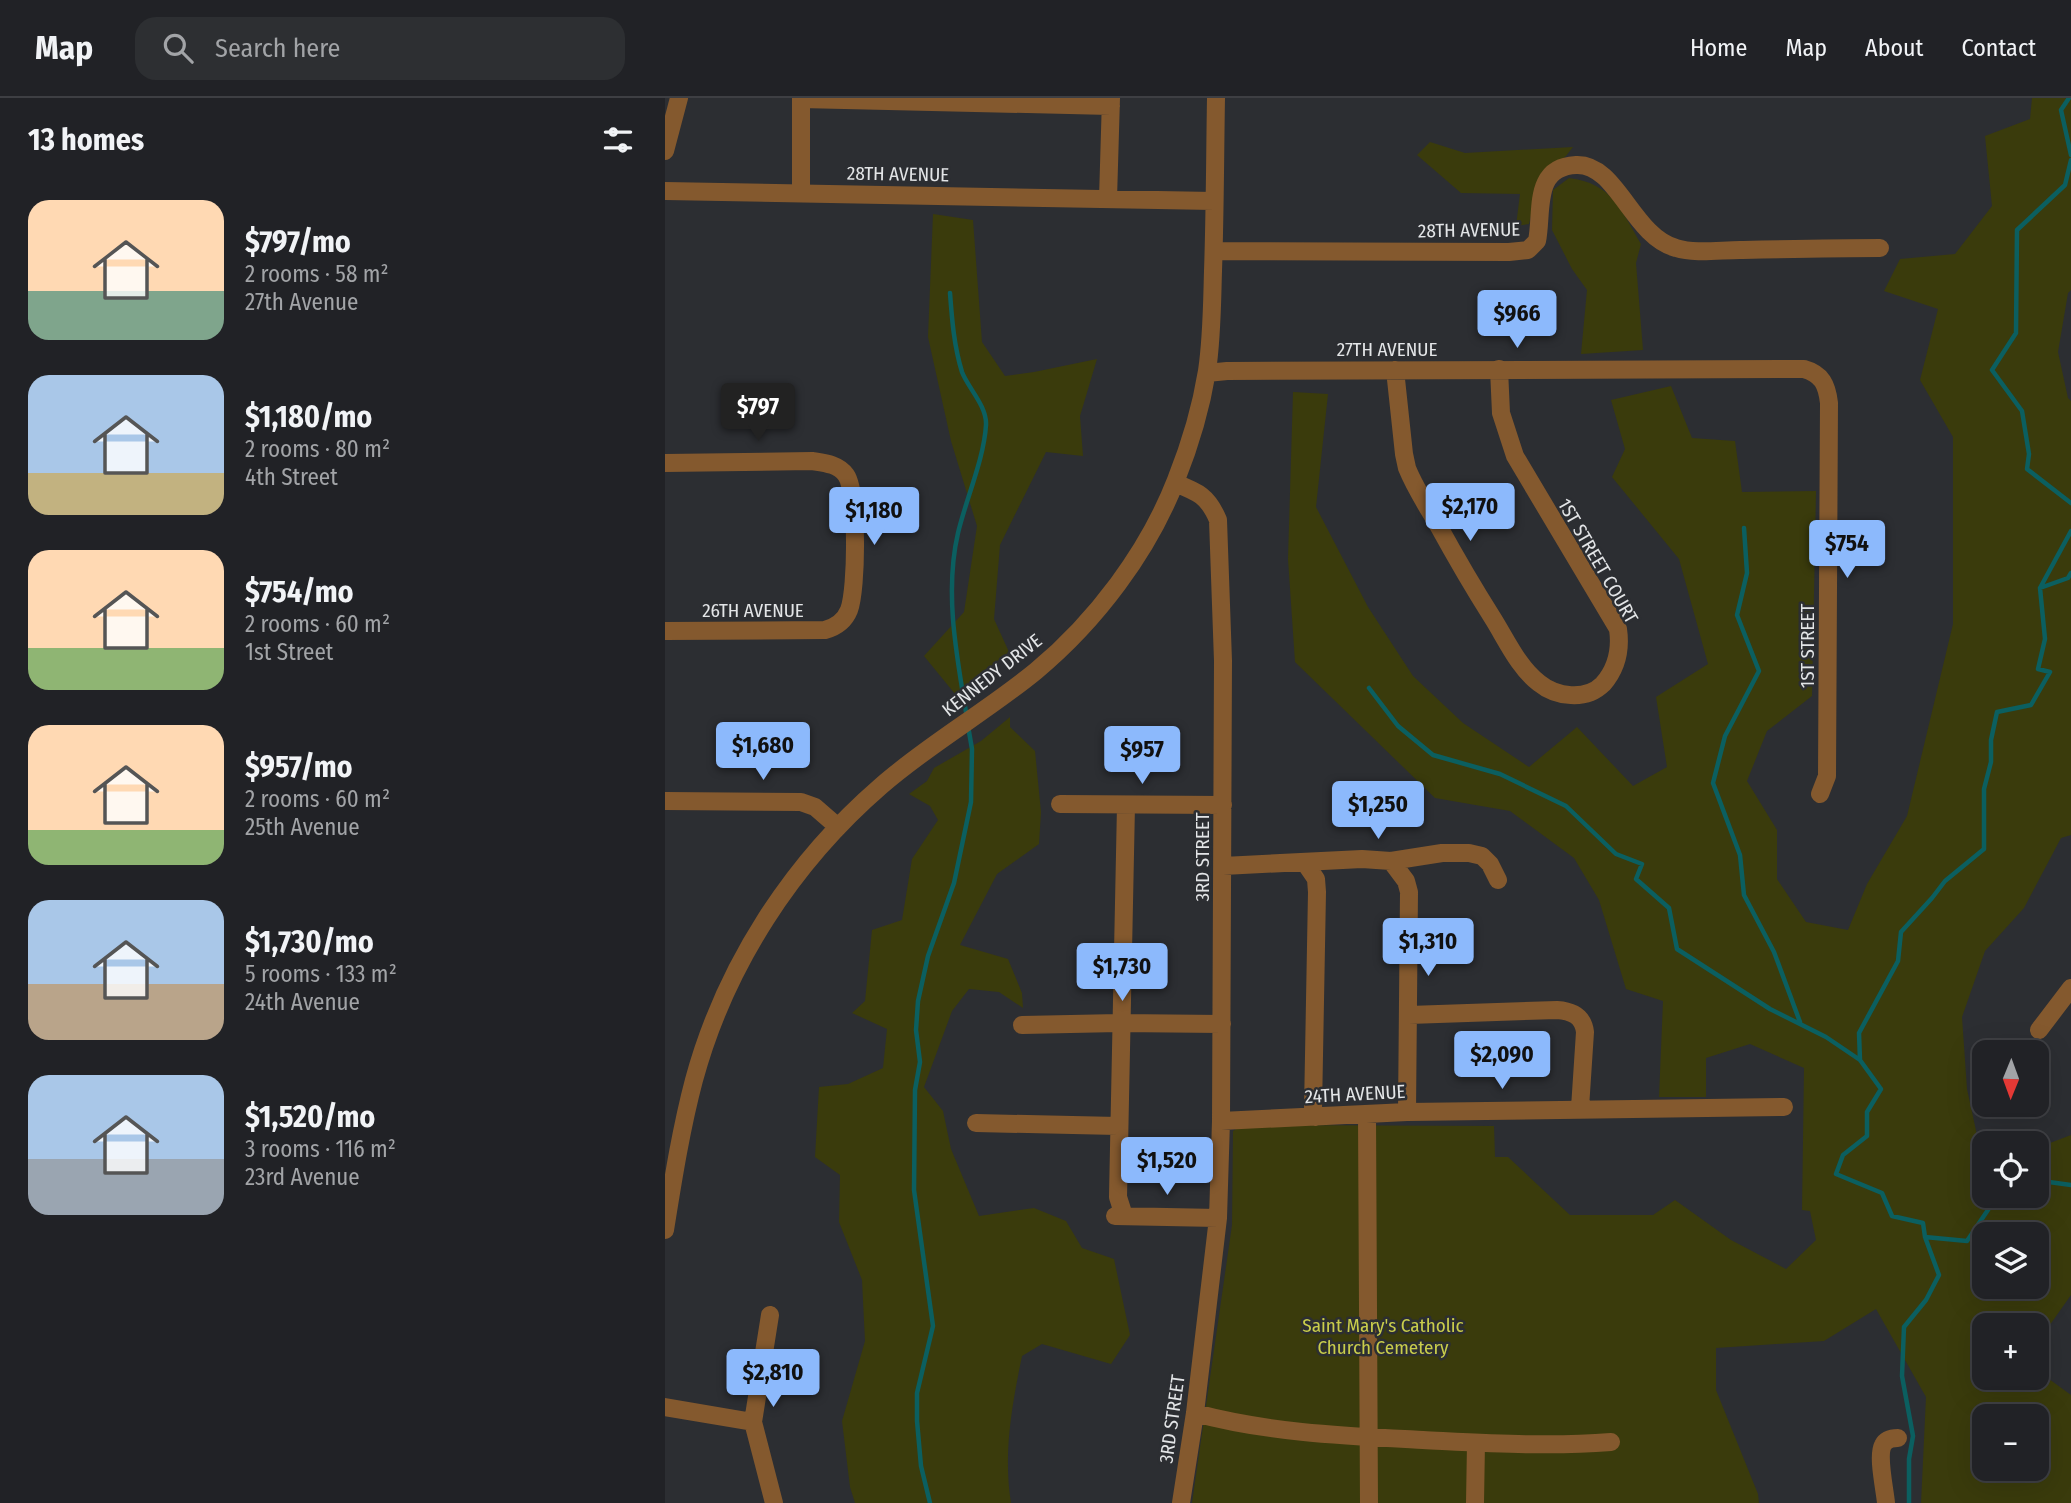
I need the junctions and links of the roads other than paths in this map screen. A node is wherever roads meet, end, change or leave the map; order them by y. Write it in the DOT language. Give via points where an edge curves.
graph roads {
  1 [pos="679,98"];
  2 [pos="801,98"];
  3 [pos="1216,98"];
  4 [pos="1111,102"];
  5 [pos="665,151"];
  6 [pos="665,191"];
  7 [pos="801,193"];
  8 [pos="1108,199"];
  9 [pos="1214,201"];
  10 [pos="1880,248"];
  11 [pos="1214,251"];
  12 [pos="1499,369"];
  13 [pos="1395,370"];
  14 [pos="1207,373"];
  15 [pos="1818,375"];
  16 [pos="665,463"];
  17 [pos="1175,482"];
  18 [pos="665,631"];
  19 [pos="1820,794"];
  20 [pos="665,801"];
  21 [pos="1060,804"];
  22 [pos="1126,805"];
  23 [pos="1223,805"];
  24 [pos="838,827"];
  25 [pos="1391,861"];
  26 [pos="1305,863"];
  27 [pos="1223,866"];
  28 [pos="1498,880"];
  29 [pos="2071,988"];
  30 [pos="1409,1015"];
  31 [pos="1119,1023"];
  32 [pos="1222,1024"];
  33 [pos="1022,1025"];
  34 [pos="2039,1030"];
  35 [pos="1784,1107"];
  36 [pos="1580,1108"];
  37 [pos="1407,1112"];
  38 [pos="1367,1115"];
  39 [pos="1315,1117"];
  40 [pos="1221,1121"];
  41 [pos="976,1123"];
  42 [pos="1118,1126"];
  43 [pos="1218,1218"];
  44 [pos="665,1230"];
  45 [pos="770,1315"];
  46 [pos="665,1407"];
  47 [pos="1195,1413"];
  48 [pos="753,1422"];
  49 [pos="1898,1437"];
  50 [pos="1369,1438"];
  51 [pos="1611,1442"];
  52 [pos="1476,1443"];
  53 [pos="774,1503"];
  54 [pos="1181,1503"];
  55 [pos="1369,1503"];
  56 [pos="1475,1503"];
  57 [pos="1886,1503"];
  1 -- 5 [label="street"];
  2 -- 4 [label="street"];
  2 -- 7 [label="street"];
  3 -- 9 [label="street, KENNEDY DRIVE"];
  4 -- 8 [label="street"];
  6 -- 7 [label="street, 28TH AVENUE"];
  7 -- 8 [label="street, 28TH AVENUE"];
  8 -- 9 [label="street, 28TH AVENUE"];
  9 -- 11 [label="street, KENNEDY DRIVE"];
  10 -- 11 [label="street, 28TH AVENUE" via="1675,248 1646,230 1603,174 1575,165 1560,169 1546,183 1537,242 1528,250"];
  11 -- 14 [label="street, KENNEDY DRIVE"];
  12 -- 13 [label="street, 27TH AVENUE"];
  12 -- 13 [label="street, 1ST STREET COURT" via="1501,413 1515,456 1618,629 1620,650 1611,674 1595,690 1580,695 1549,690 1527,671 1467,577 1410,475"];
  12 -- 15 [label="street, 27TH AVENUE" via="1804,369"];
  13 -- 14 [label="street, 27TH AVENUE"];
  14 -- 17 [label="street, KENNEDY DRIVE"];
  15 -- 19 [label="street, 1ST STREET" via="1828,390 1829,403 1827,776"];
  16 -- 18 [label="street, 26TH AVENUE" via="813,461 841,469 853,497 855,562 850,608 840,622 825,630"];
  17 -- 23 [label="street, 3RD STREET" via="1205,497 1219,527"];
  17 -- 24 [label="street, KENNEDY DRIVE" via="1125,574 1064,645 881,786"];
  20 -- 24 [label="street" via="801,802 815,807"];
  21 -- 22 [label="street"];
  22 -- 23 [label="street"];
  22 -- 31 [label="street"];
  23 -- 27 [label="street, 3RD STREET"];
  24 -- 44 [label="street, KENNEDY DRIVE" via="785,890 742,958 723,999 694,1080"];
  25 -- 26 [label="street"];
  25 -- 28 [label="street" via="1442,853 1477,854 1490,864"];
  25 -- 30 [label="street" via="1409,892"];
  26 -- 27 [label="street"];
  26 -- 39 [label="street" via="1316,879 1317,892"];
  27 -- 32 [label="street, 3RD STREET"];
  29 -- 34 [label="street"];
  30 -- 36 [label="street" via="1566,1010 1579,1017 1585,1032"];
  30 -- 37 [label="street"];
  31 -- 32 [label="street"];
  31 -- 33 [label="street"];
  31 -- 42 [label="street"];
  32 -- 40 [label="street, 3RD STREET"];
  35 -- 36 [label="street, 24TH AVENUE"];
  36 -- 37 [label="street, 24TH AVENUE"];
  37 -- 38 [label="street, 24TH AVENUE"];
  38 -- 39 [label="street, 24TH AVENUE"];
  38 -- 50 [label="street"];
  39 -- 40 [label="street, 24TH AVENUE"];
  40 -- 43 [label="street, 3RD STREET"];
  41 -- 42 [label="street"];
  42 -- 43 [label="street" via="1119,1216"];
  43 -- 47 [label="street, 3RD STREET"];
  45 -- 48 [label="street"];
  46 -- 48 [label="street"];
  47 -- 50 [label="street" via="1253,1426"];
  47 -- 54 [label="street, 3RD STREET"];
  48 -- 53 [label="street"];
  49 -- 57 [label="street" via="1883,1444"];
  50 -- 52 [label="street"];
  50 -- 55 [label="street"];
  51 -- 52 [label="street"];
  52 -- 56 [label="street"];
}
